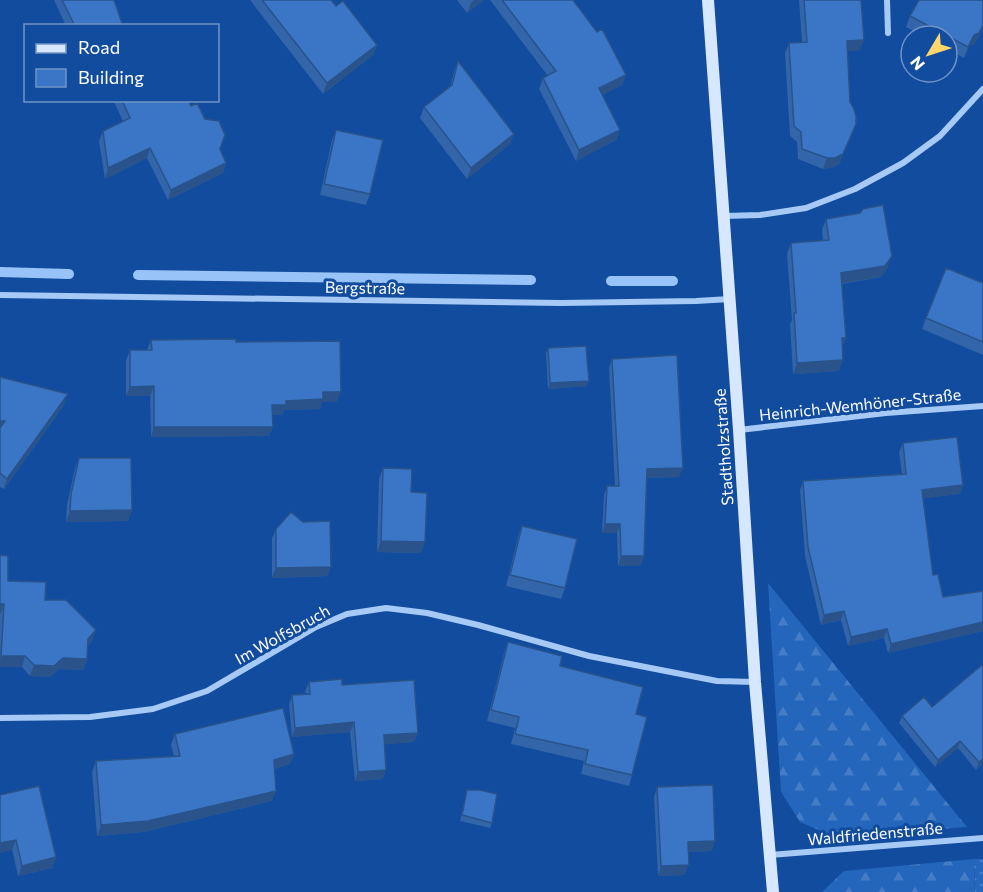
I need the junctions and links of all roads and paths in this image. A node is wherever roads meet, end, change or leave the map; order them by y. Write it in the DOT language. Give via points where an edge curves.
graph roads {
  1 [pos="708,0"];
  2 [pos="887,0"];
  3 [pos="888,33"];
  4 [pos="983,89"];
  5 [pos="724,216"];
  6 [pos="0,295"];
  7 [pos="730,299"];
  8 [pos="983,406"];
  9 [pos="739,430"];
  10 [pos="755,682"];
  11 [pos="0,718"];
  12 [pos="983,838"];
  13 [pos="770,855"];
  14 [pos="773,892"];
  1 -- 5 [label="street, Stadtholzstraße"];
  2 -- 3 [label="street"];
  4 -- 5 [label="street" via="940,136 903,163 855,189 806,208"];
  5 -- 7 [label="street, Stadtholzstraße"];
  6 -- 7 [label="street, Bergstraße" via="561,303"];
  7 -- 9 [label="street, Stadtholzstraße"];
  8 -- 9 [label="street, Heinrich-Wemhöner-Straße"];
  9 -- 10 [label="street, Stadtholzstraße"];
  10 -- 11 [label="street, Im Wolfsbruch" via="717,681 589,656 478,625 386,608 347,614 316,627 207,691 153,709 90,717"];
  10 -- 13 [label="street, Stadtholzstraße"];
  12 -- 13 [label="street, Waldfriedenstraße"];
  13 -- 14 [label="street, Stadtholzstraße"];
}
